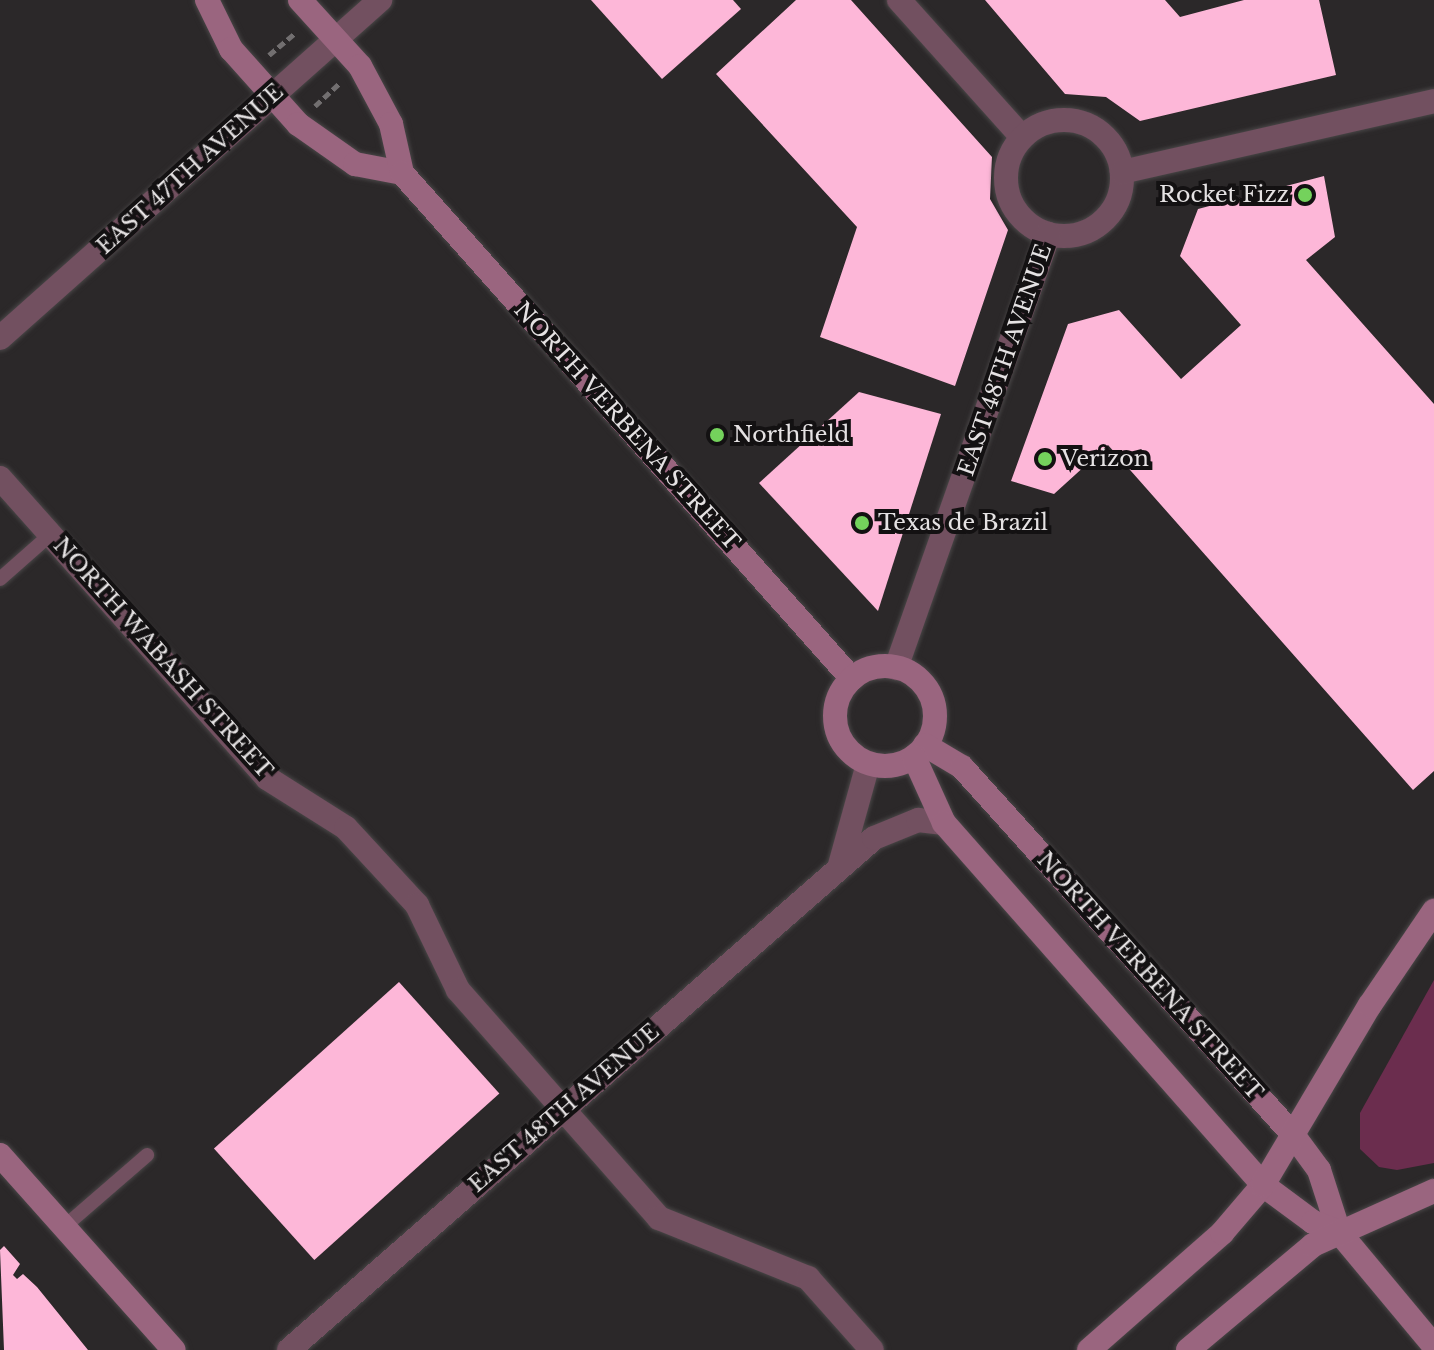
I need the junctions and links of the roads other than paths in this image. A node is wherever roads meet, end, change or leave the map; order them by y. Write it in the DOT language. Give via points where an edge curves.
graph roads {
  1 [pos="207,0"];
  2 [pos="300,0"];
  3 [pos="380,0"];
  4 [pos="899,0"];
  5 [pos="338,37"];
  6 [pos="270,98"];
  7 [pos="1434,101"];
  8 [pos="1022,137"];
  9 [pos="1122,172"];
  10 [pos="402,173"];
  11 [pos="1049,234"];
  12 [pos="0,338"];
  13 [pos="0,478"];
  14 [pos="51,534"];
  15 [pos="0,579"];
  16 [pos="896,668"];
  17 [pos="852,679"];
  18 [pos="920,751"];
  19 [pos="868,764"];
  20 [pos="944,823"];
  21 [pos="839,867"];
  22 [pos="1434,911"];
  23 [pos="562,1109"];
  24 [pos="1294,1136"];
  25 [pos="0,1155"];
  26 [pos="147,1155"];
  27 [pos="1263,1185"];
  28 [pos="1434,1191"];
  29 [pos="64,1227"];
  30 [pos="1339,1232"];
  31 [pos="1434,1346"];
  32 [pos="174,1350"];
  33 [pos="289,1350"];
  34 [pos="872,1350"];
  35 [pos="1089,1350"];
  36 [pos="1188,1350"];
  1 -- 6 [label="street" via="231,49"];
  2 -- 5 [label="street, NORTH VERBENA STREET"];
  3 -- 5 [label="street, EAST 47TH AVENUE"];
  4 -- 8 [label="street"];
  5 -- 6 [label="street, EAST 47TH AVENUE"];
  5 -- 10 [label="street, NORTH VERBENA STREET" via="391,124"];
  6 -- 10 [label="street" via="333,152 355,164"];
  6 -- 12 [label="street, EAST 47TH AVENUE"];
  7 -- 9 [label="street"];
  8 -- 9 [label="street" via="1055,120 1092,126 1107,138"];
  8 -- 11 [label="street" via="1009,159 1006,185 1020,216"];
  9 -- 11 [label="street" via="1114,207 1102,221 1086,231"];
  10 -- 17 [label="street, NORTH VERBENA STREET"];
  11 -- 16 [label="street, EAST 48TH AVENUE"];
  13 -- 14 [label="street, NORTH WABASH STREET"];
  14 -- 15 [label="lane"];
  14 -- 23 [label="street, NORTH WABASH STREET" via="267,778 346,828 417,905 458,990"];
  16 -- 17 [label="street" via="881,666"];
  16 -- 18 [label="street" via="911,674 931,698 935,715"];
  17 -- 19 [label="street" via="841,692 835,726 853,755"];
  18 -- 19 [label="street" via="884,766"];
  18 -- 20 [label="street, NORTH VERBENA STREET"];
  18 -- 24 [label="street, NORTH VERBENA STREET" via="962,767"];
  19 -- 21 [label="street"];
  20 -- 21 [label="street, EAST 48TH AVENUE" via="918,820 897,826"];
  20 -- 27 [label="street, NORTH VERBENA STREET"];
  21 -- 23 [label="street, EAST 48TH AVENUE"];
  22 -- 24 [label="street" via="1370,1005"];
  23 -- 33 [label="street, EAST 48TH AVENUE"];
  23 -- 34 [label="street, NORTH WABASH STREET" via="659,1218 808,1278"];
  24 -- 27 [label="street"];
  24 -- 30 [label="street, NORTH VERBENA STREET" via="1319,1170"];
  25 -- 29 [label="street"];
  26 -- 29 [label="lane"];
  27 -- 30 [label="street, NORTH VERBENA STREET" via="1313,1222"];
  27 -- 35 [label="street" via="1222,1233"];
  28 -- 30 [label="street"];
  29 -- 32 [label="street"];
  30 -- 31 [label="street, NORTH VERBENA STREET"];
  30 -- 36 [label="street" via="1280,1268"];
}
